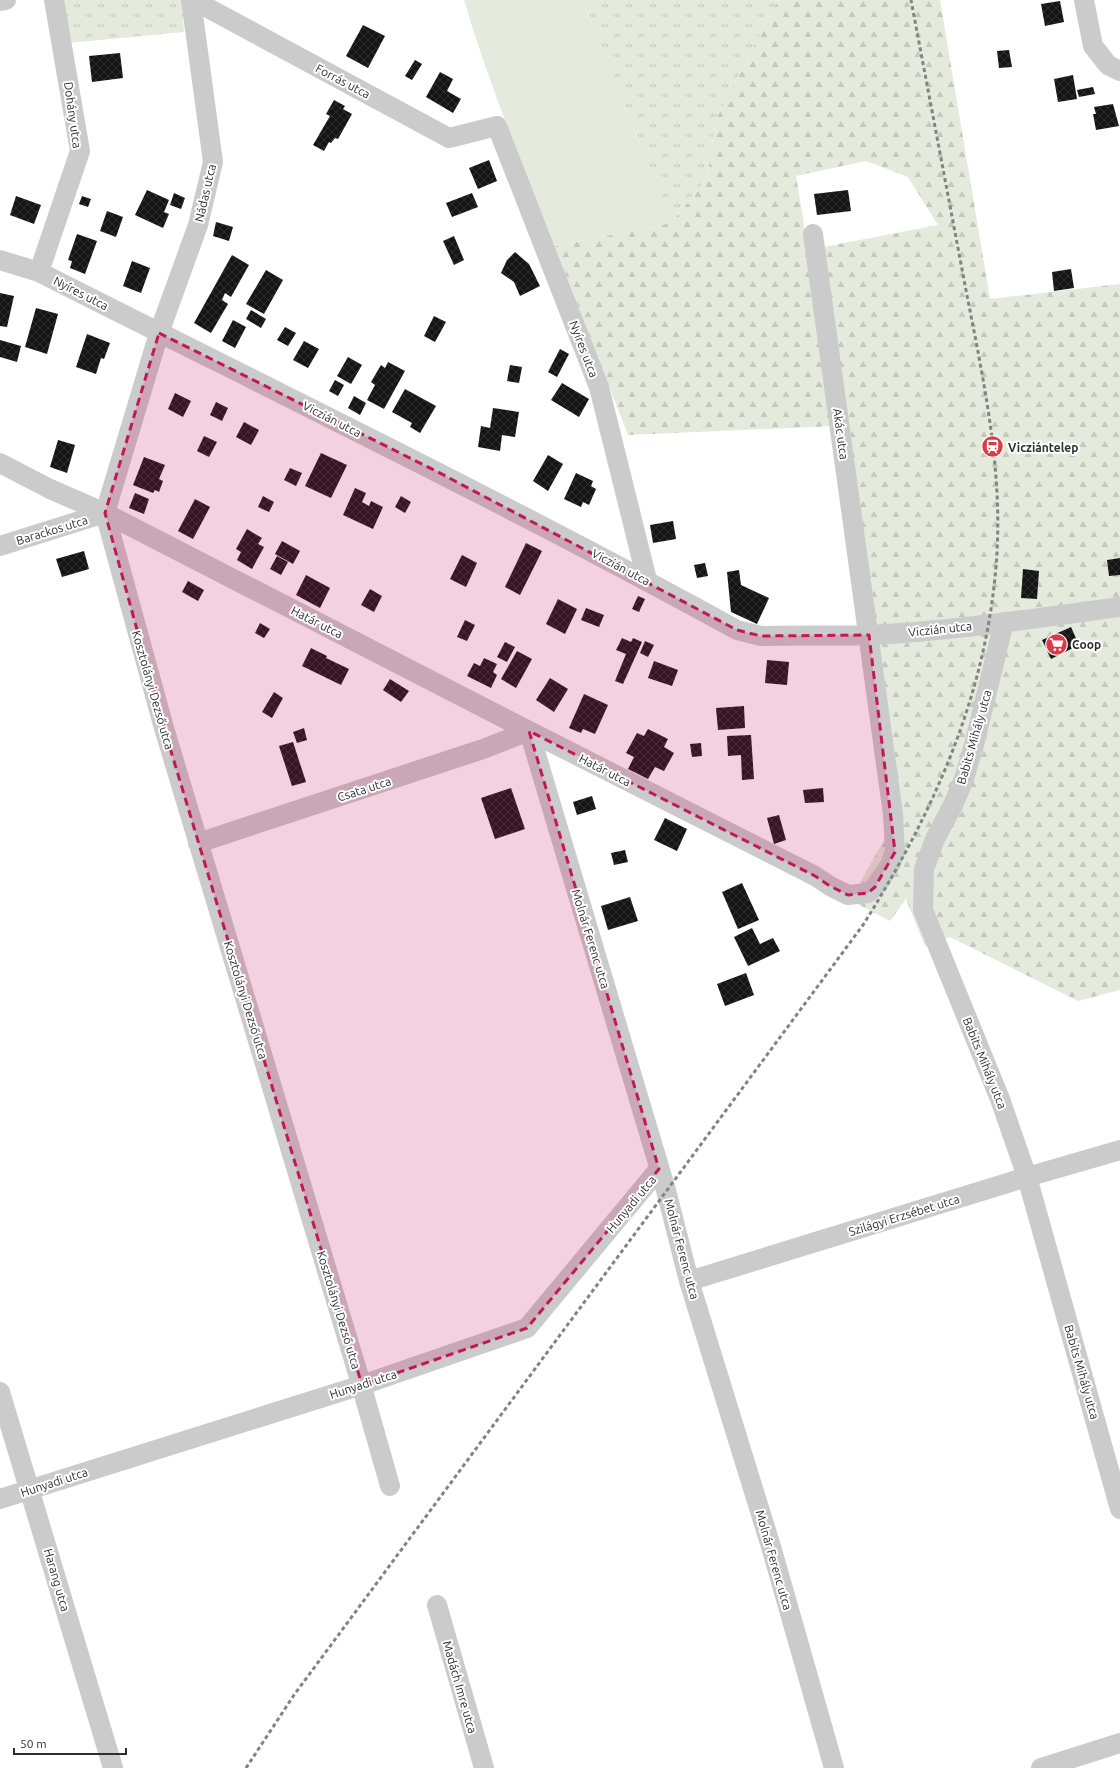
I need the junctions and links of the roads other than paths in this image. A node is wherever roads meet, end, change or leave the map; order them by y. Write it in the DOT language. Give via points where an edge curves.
graph roads {
  1 [pos="6,0"];
  2 [pos="54,0"];
  3 [pos="192,0"];
  4 [pos="1084,0"];
  5 [pos="0,1"];
  6 [pos="1120,71"];
  7 [pos="497,126"];
  8 [pos="813,234"];
  9 [pos="0,260"];
  10 [pos="39,272"];
  11 [pos="160,333"];
  12 [pos="0,462"];
  13 [pos="105,513"];
  14 [pos="0,546"];
  15 [pos="647,580"];
  16 [pos="1120,607"];
  17 [pos="1004,622"];
  18 [pos="869,635"];
  19 [pos="529,731"];
  20 [pos="198,843"];
  21 [pos="1120,1150"];
  22 [pos="659,1169"];
  23 [pos="1027,1177"];
  24 [pos="689,1281"];
  25 [pos="362,1385"];
  26 [pos="0,1392"];
  27 [pos="390,1486"];
  28 [pos="31,1490"];
  29 [pos="0,1500"];
  30 [pos="1120,1509"];
  31 [pos="437,1605"];
  32 [pos="1120,1744"];
  33 [pos="113,1768"];
  34 [pos="484,1768"];
  35 [pos="834,1768"];
  36 [pos="1041,1768"];
  1 -- 5 [label="street"];
  2 -- 10 [label="street, Dohány utca" via="80,151"];
  3 -- 7 [label="street, Forrás utca" via="448,138"];
  3 -- 11 [label="street, Nádas utca" via="213,162 198,225"];
  4 -- 6 [label="street" via="1093,46 1108,65"];
  7 -- 15 [label="street, Nyíres utca" via="599,387"];
  8 -- 18 [label="street, Akác utca"];
  9 -- 10 [label="street, Nyíres utca"];
  10 -- 11 [label="street, Nyíres utca"];
  11 -- 13 [label="street"];
  11 -- 15 [label="street, Viczián utca"];
  12 -- 13 [label="street, Határ utca" via="50,489"];
  13 -- 14 [label="street, Barackos utca"];
  13 -- 19 [label="street, Határ utca"];
  13 -- 20 [label="street, Kosztolányi Dezső utca"];
  15 -- 18 [label="street, Viczián utca" via="737,630 751,634"];
  16 -- 17 [label="street, Viczián utca"];
  17 -- 18 [label="street, Viczián utca"];
  17 -- 23 [label="street, Babits Mihály utca" via="964,779 935,839 924,869 923,910 1000,1099"];
  18 -- 19 [label="street, Határ utca" via="893,814 895,852 875,887 868,893 848,895 816,876"];
  19 -- 20 [label="street, Csata utca" via="483,749"];
  19 -- 22 [label="street, Molnár Ferenc utca"];
  20 -- 25 [label="street, Kosztolányi Dezső utca"];
  21 -- 23 [label="street, Szilágyi Erzsébet utca"];
  22 -- 24 [label="street, Molnár Ferenc utca"];
  22 -- 25 [label="street, Hunyadi utca" via="528,1328"];
  23 -- 24 [label="street, Szilágyi Erzsébet utca"];
  23 -- 30 [label="street, Babits Mihály utca"];
  24 -- 35 [label="street, Molnár Ferenc utca" via="772,1550"];
  25 -- 27 [label="street, Kosztolányi Dezső utca"];
  25 -- 28 [label="street, Hunyadi utca"];
  26 -- 28 [label="street, Harang utca"];
  28 -- 29 [label="street, Hunyadi utca"];
  28 -- 33 [label="street, Harang utca"];
  31 -- 34 [label="street, Madách Imre utca"];
  32 -- 36 [label="street"];
}
